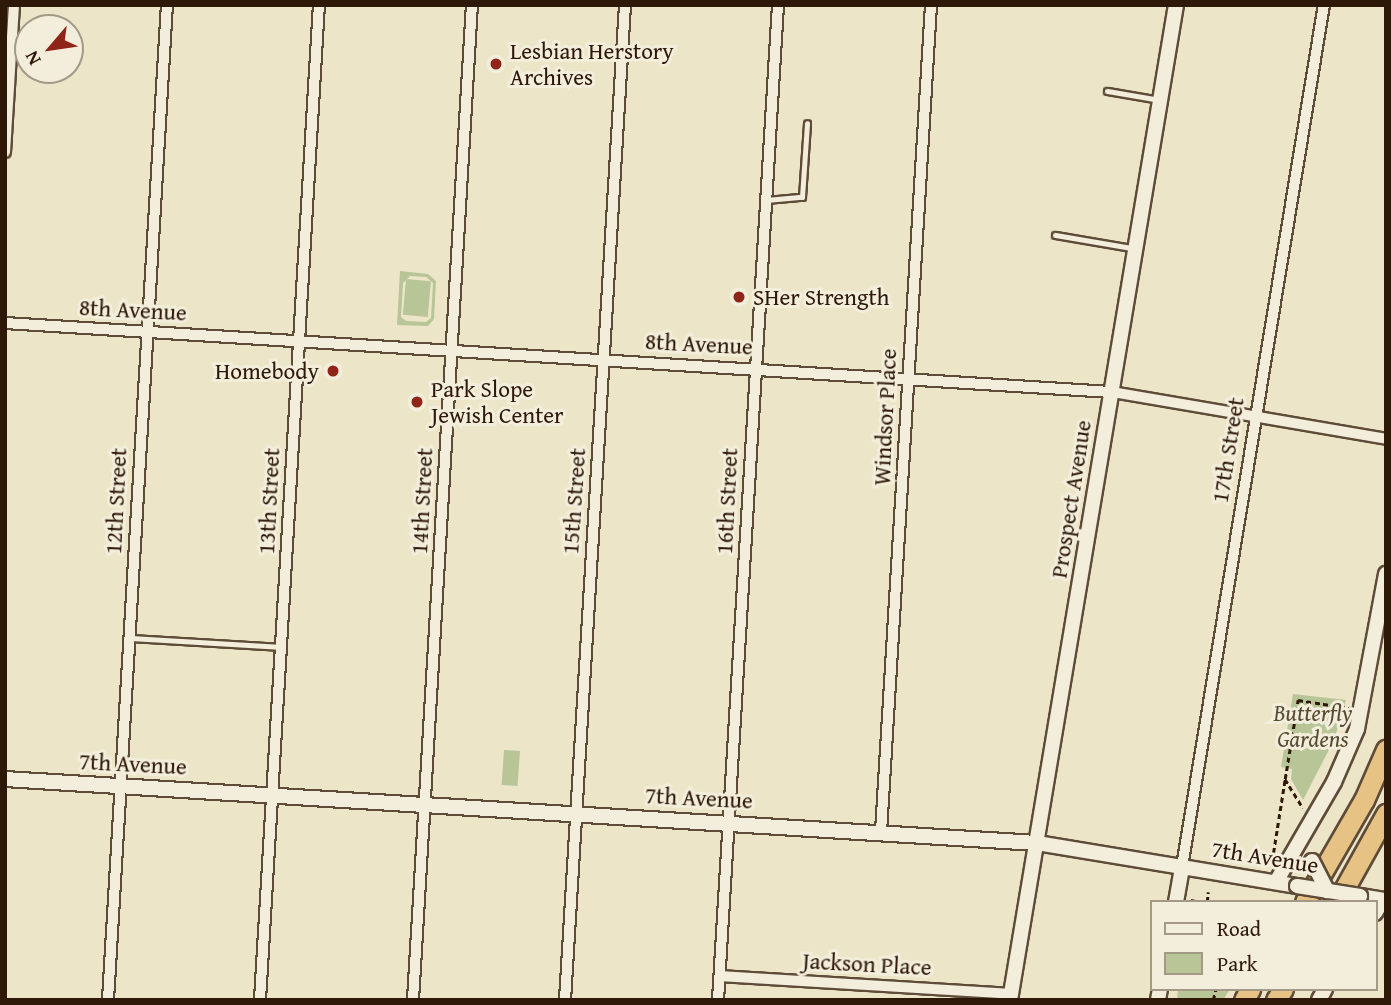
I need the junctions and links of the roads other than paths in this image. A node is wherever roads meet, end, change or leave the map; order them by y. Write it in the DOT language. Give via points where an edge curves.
graph roads {
  1 [pos="14,5"];
  2 [pos="167,5"];
  3 [pos="319,5"];
  4 [pos="472,5"];
  5 [pos="625,5"];
  6 [pos="778,5"];
  7 [pos="931,5"];
  8 [pos="1176,5"];
  9 [pos="1324,5"];
  10 [pos="1107,91"];
  11 [pos="1160,100"];
  12 [pos="807,123"];
  13 [pos="5,152"];
  14 [pos="766,200"];
  15 [pos="1055,235"];
  16 [pos="1135,249"];
  17 [pos="5,323"];
  18 [pos="148,332"];
  19 [pos="300,341"];
  20 [pos="452,350"];
  21 [pos="604,359"];
  22 [pos="756,368"];
  23 [pos="909,377"];
  24 [pos="1112,391"];
  25 [pos="1257,416"];
  26 [pos="1386,439"];
  27 [pos="1386,574"];
  28 [pos="129,638"];
  29 [pos="281,647"];
  30 [pos="1386,750"];
  31 [pos="5,779"];
  32 [pos="120,786"];
  33 [pos="272,795"];
  34 [pos="425,804"];
  35 [pos="577,813"];
  36 [pos="1386,814"];
  37 [pos="729,822"];
  38 [pos="881,832"];
  39 [pos="1301,841"];
  40 [pos="1037,843"];
  41 [pos="1182,867"];
  42 [pos="1276,882"];
  43 [pos="1301,894"];
  44 [pos="1333,898"];
  45 [pos="1175,900"];
  46 [pos="1370,900"];
  47 [pos="720,976"];
  48 [pos="1011,997"];
  49 [pos="108,1000"];
  50 [pos="260,1000"];
  51 [pos="413,1000"];
  52 [pos="565,1000"];
  53 [pos="718,1000"];
  1 -- 13 [label="street"];
  2 -- 18 [label="street, 12th Street"];
  3 -- 19 [label="street, 13th Street"];
  4 -- 20 [label="street, 14th Street"];
  5 -- 21 [label="street, 15th Street"];
  6 -- 14 [label="street, 16th Street"];
  7 -- 23 [label="street, Windsor Place"];
  8 -- 11 [label="street, Prospect Avenue"];
  9 -- 25 [label="street, 17th Street"];
  10 -- 11 [label="lane"];
  11 -- 16 [label="street, Prospect Avenue"];
  12 -- 14 [label="lane" via="802,197"];
  14 -- 22 [label="street, 16th Street"];
  15 -- 16 [label="lane"];
  16 -- 24 [label="street, Prospect Avenue"];
  17 -- 18 [label="street, 8th Avenue"];
  18 -- 19 [label="street, 8th Avenue"];
  18 -- 28 [label="street, 12th Street"];
  19 -- 20 [label="street, 8th Avenue"];
  19 -- 29 [label="street, 13th Street"];
  20 -- 21 [label="street, 8th Avenue"];
  20 -- 34 [label="street, 14th Street"];
  21 -- 22 [label="street, 8th Avenue"];
  21 -- 35 [label="street, 15th Street"];
  22 -- 23 [label="street, 8th Avenue"];
  22 -- 37 [label="street, 16th Street"];
  23 -- 24 [label="street, 8th Avenue"];
  23 -- 38 [label="street, Windsor Place"];
  24 -- 25 [label="street, 8th Avenue"];
  24 -- 40 [label="street, Prospect Avenue"];
  25 -- 26 [label="street, 8th Avenue"];
  25 -- 41 [label="street, 17th Street"];
  27 -- 39 [label="street" via="1357,729"];
  28 -- 29 [label="lane"];
  28 -- 32 [label="street, 12th Street"];
  29 -- 33 [label="street, 13th Street"];
  30 -- 43 [label="highway" via="1364,800"];
  31 -- 32 [label="street, 7th Avenue"];
  32 -- 33 [label="street, 7th Avenue"];
  32 -- 49 [label="street, 12th Street"];
  33 -- 34 [label="street, 7th Avenue"];
  33 -- 50 [label="street, 13th Street"];
  34 -- 35 [label="street, 7th Avenue"];
  34 -- 51 [label="street, 14th Street"];
  35 -- 37 [label="street, 7th Avenue"];
  35 -- 52 [label="street, 15th Street"];
  36 -- 44 [label="highway"];
  37 -- 38 [label="street, 7th Avenue"];
  37 -- 47 [label="street, 16th Street"];
  38 -- 40 [label="street, 7th Avenue"];
  39 -- 42 [label="street"];
  39 -- 44 [label="street, bridge"];
  40 -- 41 [label="street, 7th Avenue"];
  40 -- 48 [label="street, Prospect Avenue"];
  41 -- 42 [label="street, 7th Avenue"];
  41 -- 45 [label="street, 17th Street"];
  42 -- 43 [label="street, 7th Avenue"];
  43 -- 44 [label="street, 7th Avenue, bridge"];
  44 -- 46 [label="street, 7th Avenue, bridge"];
  47 -- 48 [label="street, Jackson Place"];
  47 -- 53 [label="street, 16th Street"];
}
